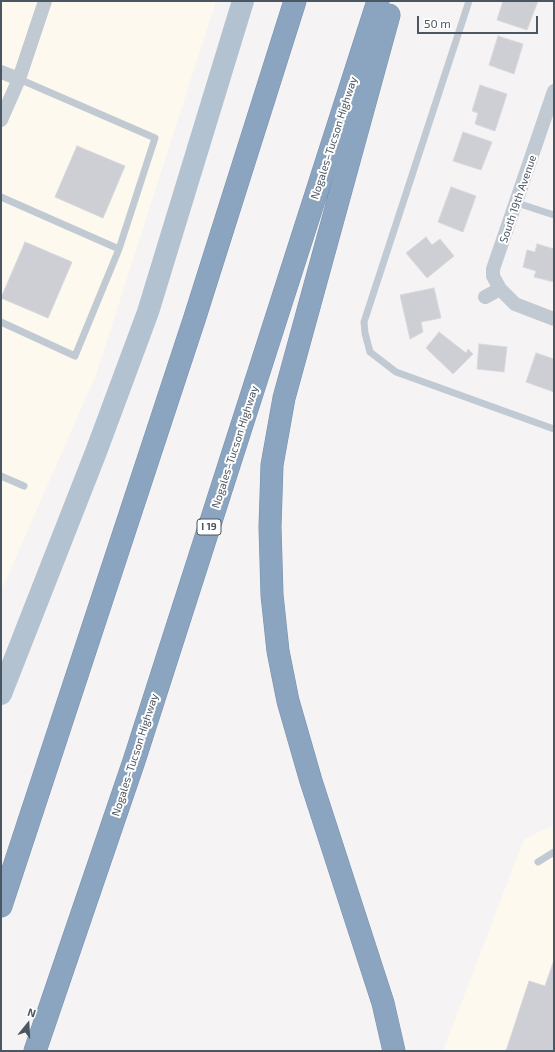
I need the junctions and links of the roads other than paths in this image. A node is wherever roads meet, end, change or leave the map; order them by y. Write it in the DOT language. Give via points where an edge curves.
graph roads {
  1 [pos="45,1"];
  2 [pos="243,1"];
  3 [pos="295,1"];
  4 [pos="378,1"];
  5 [pos="393,1"];
  6 [pos="469,1"];
  7 [pos="1,72"];
  8 [pos="19,80"];
  9 [pos="554,91"];
  10 [pos="551,113"];
  11 [pos="1,120"];
  12 [pos="1,197"];
  13 [pos="517,203"];
  14 [pos="554,215"];
  15 [pos="119,249"];
  16 [pos="500,289"];
  17 [pos="485,296"];
  18 [pos="554,318"];
  19 [pos="1,322"];
  20 [pos="554,429"];
  21 [pos="1,476"];
  22 [pos="24,486"];
  23 [pos="1,694"];
  24 [pos="554,852"];
  25 [pos="538,862"];
  26 [pos="1,906"];
  27 [pos="35,1051"];
  28 [pos="394,1051"];
  1 -- 8 [label="street"];
  2 -- 23 [label="main road" via="148,312"];
  3 -- 26 [label="highway" via="195,317"];
  4 -- 27 [label="highway, Nogales–Tucson Highway / I 19" via="134,761"];
  5 -- 28 [label="highway" via="284,398 272,465 270,527 278,651 288,701 311,781 384,1004"];
  6 -- 20 [label="lane" via="364,322 365,333 370,352 396,372"];
  7 -- 8 [label="street"];
  8 -- 11 [label="street"];
  8 -- 15 [label="lane" via="155,138"];
  9 -- 10 [label="street, South 19th Avenue"];
  10 -- 13 [label="street, South 19th Avenue"];
  12 -- 15 [label="lane"];
  13 -- 14 [label="lane"];
  13 -- 16 [label="street, South 19th Avenue" via="493,269 493,276"];
  15 -- 19 [label="lane" via="75,356"];
  16 -- 17 [label="street"];
  16 -- 18 [label="street" via="515,304"];
  21 -- 22 [label="lane"];
  24 -- 25 [label="lane"];
}
